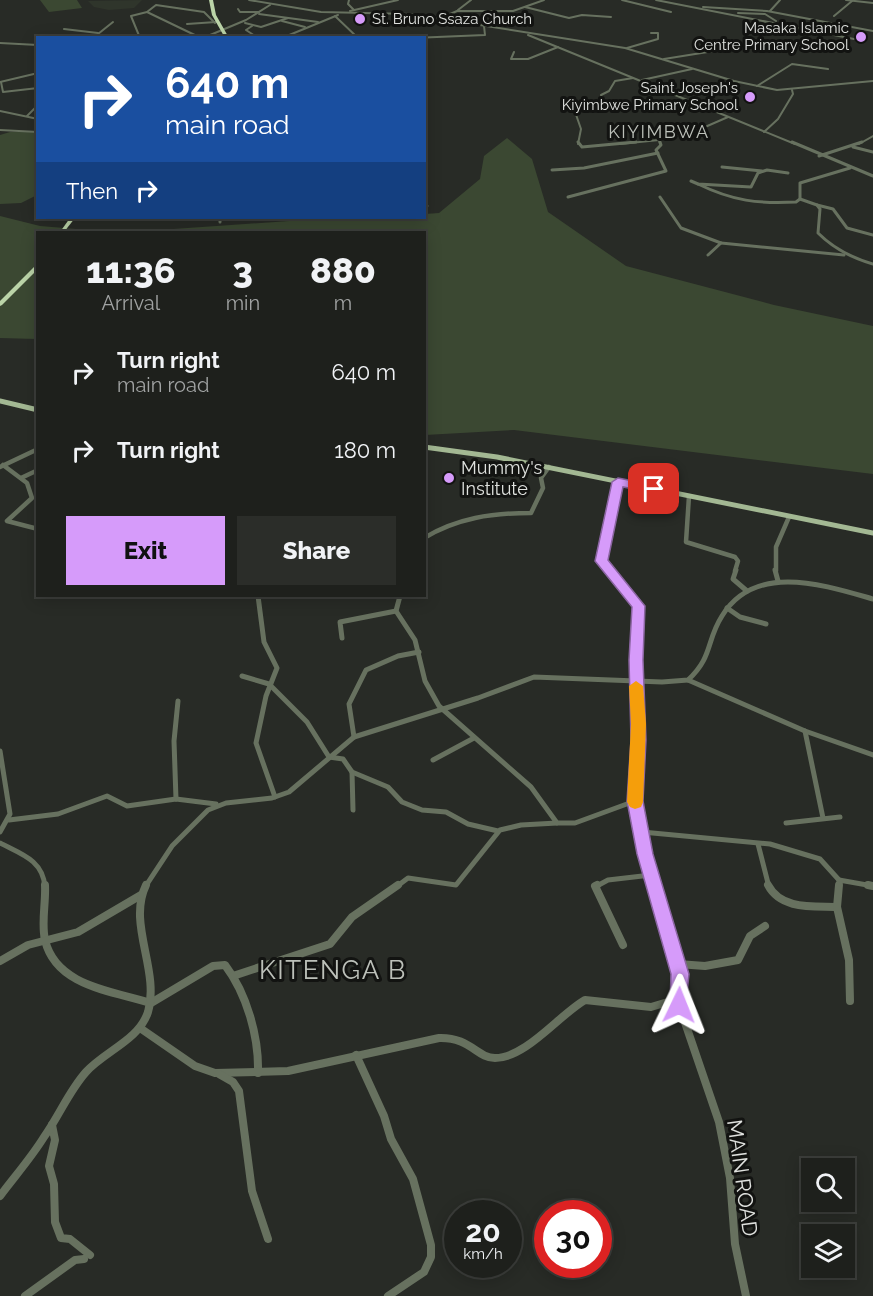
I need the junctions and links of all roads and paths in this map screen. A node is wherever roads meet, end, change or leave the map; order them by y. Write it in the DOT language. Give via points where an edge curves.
graph roads {
  1 [pos="211,0"];
  2 [pos="250,0"];
  3 [pos="349,0"];
  4 [pos="398,0"];
  5 [pos="471,0"];
  6 [pos="543,0"];
  7 [pos="622,0"];
  8 [pos="656,0"];
  9 [pos="780,0"];
  10 [pos="846,0"];
  11 [pos="852,1"];
  12 [pos="872,2"];
  13 [pos="270,5"];
  14 [pos="524,7"];
  15 [pos="238,9"];
  16 [pos="700,9"];
  17 [pos="354,10"];
  18 [pos="457,11"];
  19 [pos="770,11"];
  20 [pos="147,12"];
  21 [pos="261,12"];
  22 [pos="671,12"];
  23 [pos="330,13"];
  24 [pos="342,14"];
  25 [pos="257,15"];
  26 [pos="335,16"];
  27 [pos="834,16"];
  28 [pos="612,17"];
  29 [pos="288,18"];
  30 [pos="434,18"];
  31 [pos="282,21"];
  32 [pos="776,21"];
  33 [pos="113,22"];
  34 [pos="216,22"];
  35 [pos="319,22"];
  36 [pos="245,23"];
  37 [pos="188,24"];
  38 [pos="252,26"];
  39 [pos="484,26"];
  40 [pos="306,27"];
  41 [pos="222,28"];
  42 [pos="64,29"];
  43 [pos="873,31"];
  44 [pos="521,32"];
  45 [pos="98,33"];
  46 [pos="651,33"];
  47 [pos="95,36"];
  48 [pos="139,36"];
  49 [pos="197,36"];
  50 [pos="206,36"];
  51 [pos="226,36"];
  52 [pos="255,36"];
  53 [pos="286,36"];
  54 [pos="356,36"];
  55 [pos="426,38"];
  56 [pos="854,39"];
  57 [pos="0,43"];
  58 [pos="36,45"];
  59 [pos="558,47"];
  60 [pos="625,48"];
  61 [pos="714,51"];
  62 [pos="514,52"];
  63 [pos="663,59"];
  64 [pos="693,69"];
  65 [pos="828,69"];
  66 [pos="36,73"];
  67 [pos="635,78"];
  68 [pos="641,81"];
  69 [pos="873,81"];
  70 [pos="0,82"];
  71 [pos="756,86"];
  72 [pos="36,88"];
  73 [pos="792,90"];
  74 [pos="36,107"];
  75 [pos="0,111"];
  76 [pos="13,113"];
  77 [pos="27,116"];
  78 [pos="0,117"];
  79 [pos="728,117"];
  80 [pos="36,118"];
  81 [pos="0,130"];
  82 [pos="36,132"];
  83 [pos="764,132"];
  84 [pos="873,136"];
  85 [pos="659,140"];
  86 [pos="853,147"];
  87 [pos="873,152"];
  88 [pos="658,153"];
  89 [pos="819,156"];
  90 [pos="722,167"];
  91 [pos="850,168"];
  92 [pos="552,170"];
  93 [pos="767,170"];
  94 [pos="788,173"];
  95 [pos="873,176"];
  96 [pos="691,181"];
  97 [pos="698,184"];
  98 [pos="568,197"];
  99 [pos="660,197"];
  100 [pos="800,199"];
  101 [pos="817,205"];
  102 [pos="234,219"];
  103 [pos="252,219"];
  104 [pos="873,235"];
  105 [pos="721,243"];
  106 [pos="708,255"];
  107 [pos="844,255"];
  108 [pos="873,264"];
  109 [pos="36,267"];
  110 [pos="0,304"];
  111 [pos="0,401"];
  112 [pos="36,410"];
  113 [pos="426,447"];
  114 [pos="36,450"];
  115 [pos="2,466"];
  116 [pos="549,467"];
  117 [pos="36,471"];
  118 [pos="21,478"];
  119 [pos="618,482"];
  120 [pos="689,496"];
  121 [pos="789,517"];
  122 [pos="36,528"];
  123 [pos="873,533"];
  124 [pos="426,537"];
  125 [pos="778,581"];
  126 [pos="747,591"];
  127 [pos="258,597"];
  128 [pos="400,597"];
  129 [pos="873,599"];
  130 [pos="727,608"];
  131 [pos="396,611"];
  132 [pos="766,624"];
  133 [pos="342,638"];
  134 [pos="419,652"];
  135 [pos="242,676"];
  136 [pos="636,680"];
  137 [pos="688,680"];
  138 [pos="271,686"];
  139 [pos="178,701"];
  140 [pos="444,709"];
  141 [pos="805,731"];
  142 [pos="354,737"];
  143 [pos="474,738"];
  144 [pos="0,751"];
  145 [pos="873,755"];
  146 [pos="328,757"];
  147 [pos="433,760"];
  148 [pos="352,772"];
  149 [pos="275,797"];
  150 [pos="176,799"];
  151 [pos="635,801"];
  152 [pos="218,805"];
  153 [pos="353,810"];
  154 [pos="823,818"];
  155 [pos="840,818"];
  156 [pos="9,820"];
  157 [pos="557,823"];
  158 [pos="786,823"];
  159 [pos="498,831"];
  160 [pos="0,832"];
  161 [pos="642,832"];
  162 [pos="0,843"];
  163 [pos="758,844"];
  164 [pos="651,875"];
  165 [pos="839,880"];
  166 [pos="873,886"];
  167 [pos="141,895"];
  168 [pos="837,907"];
  169 [pos="765,926"];
  170 [pos="45,942"];
  171 [pos="623,945"];
  172 [pos="0,961"];
  173 [pos="678,964"];
  174 [pos="233,976"];
  175 [pos="678,999"];
  176 [pos="850,1001"];
  177 [pos="151,1003"];
  178 [pos="140,1028"];
  179 [pos="356,1055"];
  180 [pos="215,1072"];
  181 [pos="258,1072"];
  182 [pos="52,1125"];
  183 [pos="0,1196"];
  184 [pos="268,1239"];
  185 [pos="87,1257"];
  186 [pos="25,1296"];
  187 [pos="388,1296"];
  188 [pos="746,1296"];
  1 -- 34 [label="highway"];
  2 -- 13 [label="street"];
  3 -- 17 [label="street"];
  4 -- 17 [label="street"];
  5 -- 18 [label="street"];
  6 -- 14 [label="street"];
  7 -- 22 [label="street"];
  8 -- 16 [label="street"];
  9 -- 19 [label="street"];
  10 -- 11 [label="street"];
  11 -- 12 [label="street"];
  11 -- 27 [label="street"];
  13 -- 21 [label="street"];
  13 -- 23 [label="street"];
  14 -- 18 [label="street" via="509,12"];
  14 -- 28 [label="street" via="569,18"];
  15 -- 21 [label="street"];
  16 -- 19 [label="street"];
  16 -- 32 [label="street" via="765,14"];
  16 -- 56 [label="street"];
  17 -- 24 [label="street"];
  18 -- 30 [label="street"];
  19 -- 43 [label="street"];
  20 -- 34 [label="street" via="157,4 193,9"];
  20 -- 48 [label="street" via="131,16"];
  20 -- 49 [label="street"];
  21 -- 25 [label="street"];
  23 -- 24 [label="street"];
  23 -- 26 [label="street"];
  24 -- 26 [label="street"];
  24 -- 30 [label="street"];
  25 -- 29 [label="street"];
  25 -- 36 [label="street"];
  26 -- 35 [label="street"];
  26 -- 54 [label="street"];
  29 -- 31 [label="street"];
  29 -- 35 [label="street"];
  30 -- 39 [label="street"];
  31 -- 38 [label="street"];
  31 -- 40 [label="street"];
  33 -- 45 [label="street"];
  34 -- 37 [label="street"];
  34 -- 41 [label="highway"];
  35 -- 40 [label="street"];
  36 -- 38 [label="street"];
  36 -- 41 [label="street"];
  38 -- 52 [label="street" via="246,30"];
  39 -- 44 [label="street"];
  39 -- 55 [label="street" via="484,36"];
  40 -- 53 [label="street"];
  41 -- 50 [label="street"];
  41 -- 51 [label="highway"];
  42 -- 45 [label="street"];
  44 -- 59 [label="street"];
  44 -- 60 [label="street"];
  45 -- 47 [label="street"];
  46 -- 60 [label="street" via="658,33 658,39"];
  57 -- 58 [label="street"];
  59 -- 62 [label="street" via="525,60 511,60"];
  59 -- 67 [label="street"];
  60 -- 63 [label="street"];
  61 -- 63 [label="street"];
  63 -- 64 [label="street"];
  64 -- 68 [label="street"];
  64 -- 71 [label="street"];
  65 -- 71 [label="street" via="792,64"];
  66 -- 70 [label="street"];
  67 -- 68 [label="street"];
  67 -- 85 [label="street" via="615,81 601,95 603,102 573,106 581,129 578,144 582,147"];
  68 -- 79 [label="street"];
  69 -- 73 [label="street"];
  70 -- 72 [label="street" via="3,92"];
  71 -- 73 [label="street"];
  73 -- 83 [label="street" via="778,119"];
  74 -- 77 [label="street"];
  75 -- 76 [label="street"];
  76 -- 77 [label="street"];
  76 -- 78 [label="street"];
  77 -- 80 [label="street"];
  79 -- 83 [label="street"];
  79 -- 85 [label="street" via="705,128"];
  81 -- 82 [label="street"];
  83 -- 89 [label="street"];
  84 -- 86 [label="street"];
  85 -- 88 [label="street"];
  86 -- 87 [label="street"];
  86 -- 89 [label="street"];
  88 -- 92 [label="street" via="584,168"];
  88 -- 98 [label="street" via="666,171"];
  89 -- 91 [label="street"];
  90 -- 93 [label="street"];
  91 -- 95 [label="street"];
  91 -- 100 [label="street" via="800,183"];
  93 -- 94 [label="street"];
  93 -- 97 [label="street" via="758,173 751,188"];
  96 -- 97 [label="street"];
  97 -- 100 [label="street" via="724,196 760,204"];
  99 -- 105 [label="street" via="681,228"];
  100 -- 101 [label="street"];
  101 -- 104 [label="street" via="833,208 847,228"];
  101 -- 107 [label="street" via="818,234"];
  102 -- 103 [label="street"];
  105 -- 106 [label="street"];
  105 -- 107 [label="street"];
  107 -- 108 [label="street"];
  109 -- 110 [label="highway"];
  111 -- 112 [label="main road"];
  113 -- 116 [label="main road"];
  114 -- 115 [label="street"];
  115 -- 118 [label="street"];
  116 -- 119 [label="main road"];
  116 -- 124 [label="street" via="541,478 543,488 531,513 500,513 448,524"];
  117 -- 118 [label="street"];
  118 -- 122 [label="street" via="29,486 31,500 7,521"];
  119 -- 120 [label="main road"];
  119 -- 136 [label="street, MAIN ROAD" via="601,561 639,606"];
  120 -- 121 [label="main road"];
  120 -- 126 [label="street" via="686,542 735,557 734,579"];
  121 -- 123 [label="main road"];
  121 -- 125 [label="street" via="775,545"];
  125 -- 126 [label="street"];
  125 -- 129 [label="street" via="818,585"];
  126 -- 130 [label="street"];
  127 -- 138 [label="street" via="264,609 266,648 277,668"];
  128 -- 131 [label="street"];
  130 -- 132 [label="street" via="733,614"];
  130 -- 137 [label="street" via="720,619 710,657"];
  131 -- 133 [label="street" via="340,622"];
  131 -- 134 [label="street"];
  134 -- 140 [label="street" via="425,681"];
  134 -- 142 [label="street" via="396,656 366,670 350,700"];
  135 -- 138 [label="street"];
  136 -- 137 [label="street"];
  136 -- 140 [label="street" via="534,677"];
  136 -- 151 [label="street, MAIN ROAD"];
  137 -- 141 [label="street"];
  138 -- 146 [label="street" via="307,722"];
  138 -- 149 [label="street" via="256,743"];
  139 -- 150 [label="street" via="174,741"];
  140 -- 142 [label="street"];
  140 -- 143 [label="street"];
  141 -- 145 [label="street"];
  141 -- 154 [label="street"];
  142 -- 146 [label="street"];
  143 -- 147 [label="street"];
  143 -- 157 [label="street" via="531,787"];
  144 -- 156 [label="street" via="9,795"];
  146 -- 148 [label="street" via="343,759"];
  146 -- 149 [label="street" via="300,785"];
  148 -- 153 [label="street"];
  148 -- 159 [label="street" via="388,787 402,802 422,810 446,812 468,824"];
  149 -- 152 [label="street"];
  150 -- 152 [label="street"];
  150 -- 156 [label="street" via="127,806 104,796 58,814"];
  151 -- 157 [label="street" via="575,823"];
  151 -- 161 [label="street, MAIN ROAD"];
  152 -- 167 [label="street" via="204,812 179,838"];
  154 -- 155 [label="street"];
  154 -- 158 [label="street"];
  156 -- 160 [label="street"];
  157 -- 159 [label="street" via="526,824"];
  159 -- 174 [label="street" via="456,885 408,878 352,917 330,944"];
  161 -- 163 [label="street"];
  161 -- 164 [label="street, MAIN ROAD"];
  162 -- 170 [label="street" via="30,858 43,870"];
  163 -- 165 [label="street" via="820,859"];
  163 -- 168 [label="street" via="775,898 783,903"];
  164 -- 171 [label="street" via="608,880 595,886"];
  164 -- 173 [label="street, MAIN ROAD"];
  165 -- 166 [label="street"];
  165 -- 168 [label="street"];
  167 -- 170 [label="street" via="78,932"];
  167 -- 177 [label="street"];
  168 -- 176 [label="street" via="849,960"];
  169 -- 173 [label="street" via="750,936 738,960 705,966"];
  170 -- 172 [label="street" via="17,949"];
  170 -- 177 [label="street" via="69,976 85,985"];
  173 -- 175 [label="street, MAIN ROAD"];
  174 -- 177 [label="street" via="225,965 218,964"];
  174 -- 181 [label="street" via="241,989 259,1053"];
  175 -- 179 [label="street" via="651,1007 585,1000 554,1025 504,1056 493,1058 458,1038 423,1040"];
  175 -- 188 [label="street, MAIN ROAD" via="719,1122"];
  177 -- 178 [label="street"];
  178 -- 180 [label="street" via="195,1066"];
  178 -- 182 [label="street" via="85,1071"];
  179 -- 181 [label="street" via="288,1071"];
  179 -- 187 [label="street" via="391,1139 413,1179 430,1233 431,1257 424,1272"];
  180 -- 181 [label="street"];
  180 -- 184 [label="street" via="233,1082 239,1091 252,1191"];
  182 -- 183 [label="street"];
  182 -- 185 [label="street" via="54,1222 61,1238 70,1239"];
  185 -- 186 [label="street" via="75,1260"];
}
